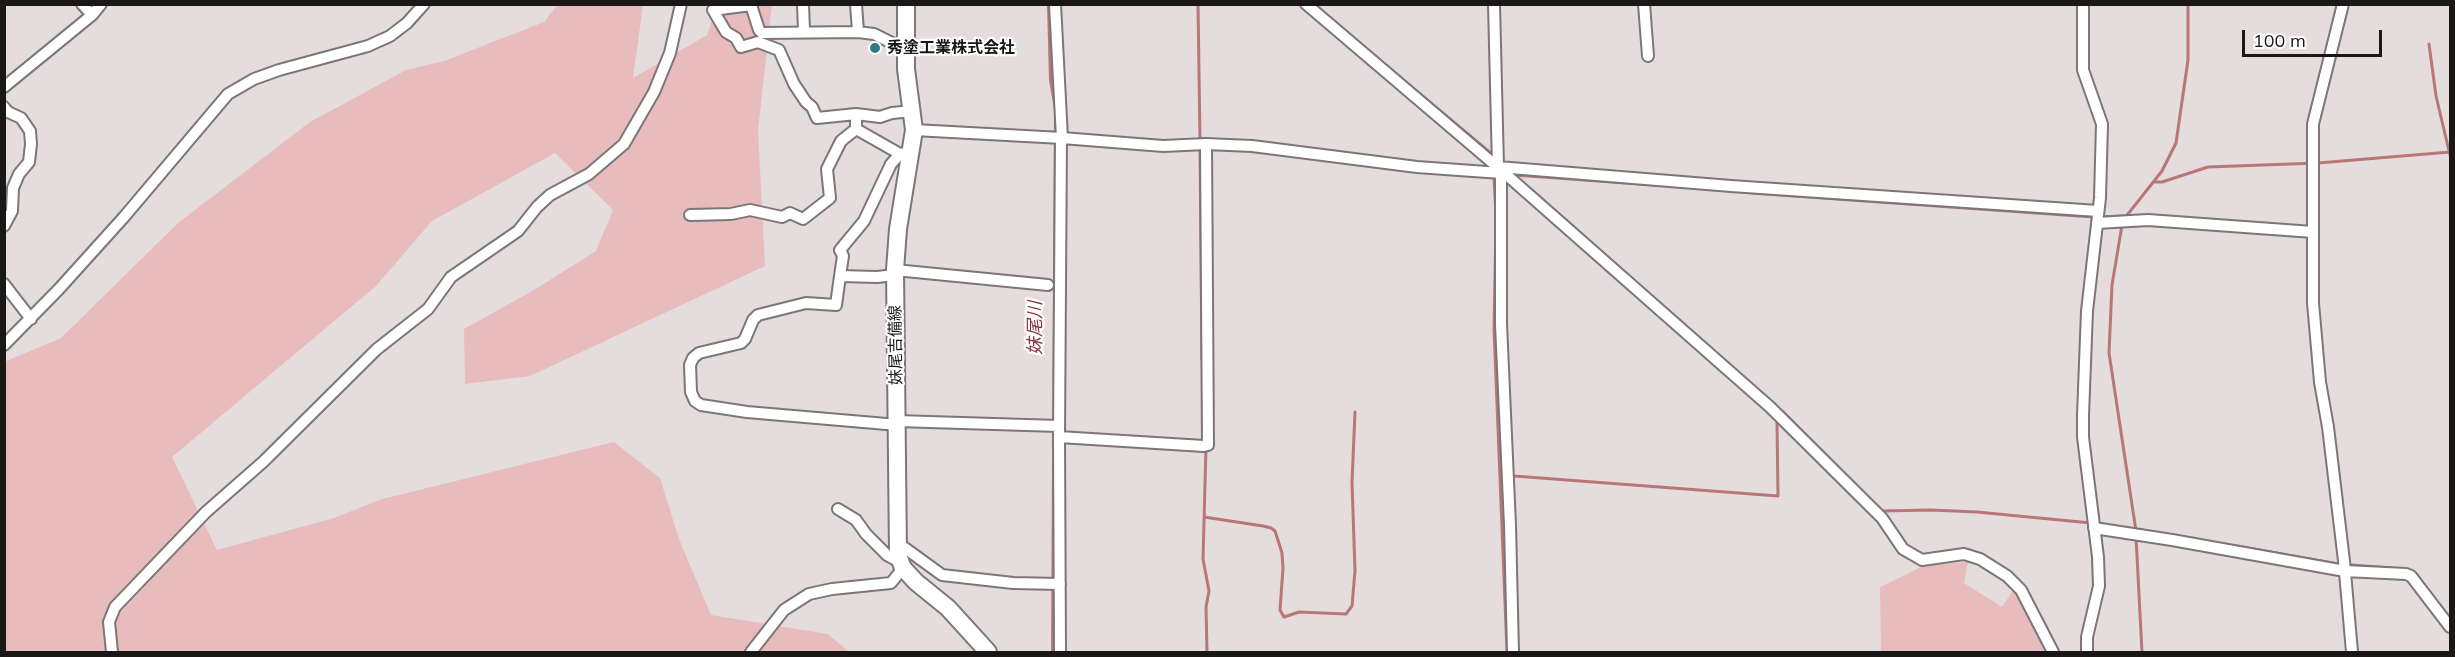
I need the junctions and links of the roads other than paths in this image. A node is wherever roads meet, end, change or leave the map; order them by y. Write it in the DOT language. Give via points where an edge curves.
graph roads {
  1 [pos="100,4"];
  2 [pos="424,4"];
  3 [pos="681,4"];
  4 [pos="803,4"];
  5 [pos="856,4"];
  6 [pos="906,4"];
  7 [pos="1055,4"];
  8 [pos="1306,4"];
  9 [pos="1494,4"];
  10 [pos="1644,4"];
  11 [pos="2084,4"];
  12 [pos="2343,4"];
  13 [pos="87,10"];
  14 [pos="804,32"];
  15 [pos="858,32"];
  16 [pos="906,50"];
  17 [pos="1648,56"];
  18 [pos="4,87"];
  19 [pos="4,107"];
  20 [pos="913,111"];
  21 [pos="856,114"];
  22 [pos="856,129"];
  23 [pos="914,130"];
  24 [pos="1058,138"];
  25 [pos="1202,145"];
  26 [pos="906,153"];
  27 [pos="1500,170"];
  28 [pos="690,215"];
  29 [pos="2098,217"];
  30 [pos="4,226"];
  31 [pos="2313,232"];
  32 [pos="895,272"];
  33 [pos="840,276"];
  34 [pos="4,284"];
  35 [pos="1048,285"];
  36 [pos="31,319"];
  37 [pos="4,345"];
  38 [pos="897,423"];
  39 [pos="1056,429"];
  40 [pos="838,509"];
  41 [pos="2094,525"];
  42 [pos="898,543"];
  43 [pos="902,565"];
  44 [pos="2344,566"];
  45 [pos="1057,584"];
  46 [pos="2451,627"];
  47 [pos="112,652"];
  48 [pos="750,652"];
  49 [pos="985,652"];
  50 [pos="1060,652"];
  51 [pos="1512,652"];
  52 [pos="2053,652"];
  53 [pos="2087,652"];
  54 [pos="2352,652"];
  1 -- 13 [label="street"];
  2 -- 36 [label="street" via="390,36 254,79 228,94"];
  3 -- 47 [label="street" via="670,53 654,92 624,144 589,174 550,195 518,231 452,276 428,309 377,350 206,512 115,607 109,622"];
  4 -- 14 [label="street"];
  5 -- 15 [label="street"];
  6 -- 16 [label="main road, 妹尾吉備線"];
  7 -- 24 [label="street"];
  8 -- 27 [label="street"];
  9 -- 27 [label="street"];
  10 -- 17 [label="street"];
  11 -- 29 [label="street" via="2083,70 2102,124"];
  12 -- 31 [label="street" via="2313,124"];
  13 -- 18 [label="street"];
  14 -- 15 [label="street"];
  14 -- 21 [label="street" via="762,33 752,5 713,10 741,47 759,42 779,50 794,84 817,118"];
  15 -- 16 [label="street" via="874,34"];
  16 -- 20 [label="main road, 妹尾吉備線"];
  19 -- 30 [label="street" via="21,118 30,131 31,144 29,162 16,181 12,211"];
  20 -- 21 [label="street" via="880,117"];
  20 -- 23 [label="main road, 妹尾吉備線"];
  21 -- 22 [label="street"];
  22 -- 26 [label="street"];
  22 -- 28 [label="street" via="841,141 827,169 830,198 803,219 790,213 782,218 750,210"];
  23 -- 24 [label="street"];
  23 -- 26 [label="main road, 妹尾吉備線"];
  24 -- 25 [label="street"];
  24 -- 39 [label="street"];
  25 -- 27 [label="street" via="1268,147 1417,167"];
  25 -- 39 [label="street" via="1205,446"];
  26 -- 32 [label="main road, 妹尾吉備線"];
  26 -- 33 [label="street" via="891,164 864,220 840,250"];
  27 -- 29 [label="street"];
  27 -- 51 [label="street"];
  27 -- 52 [label="street" via="1770,407 1882,518 1903,549 1922,560 1964,554 2007,576 2021,590"];
  29 -- 31 [label="street"];
  29 -- 41 [label="street" via="2087,311 2083,415"];
  31 -- 44 [label="street" via="2313,303 2320,382"];
  32 -- 33 [label="street" via="877,277"];
  32 -- 35 [label="street"];
  32 -- 38 [label="main road, 妹尾吉備線"];
  33 -- 38 [label="street" via="837,305 806,303 758,315 741,343 699,353 690,365 691,392 701,405 747,412"];
  34 -- 36 [label="street"];
  36 -- 37 [label="street"];
  38 -- 39 [label="street"];
  38 -- 42 [label="main road, 妹尾吉備線"];
  39 -- 45 [label="street"];
  40 -- 43 [label="street" via="856,520 887,555"];
  41 -- 44 [label="street"];
  41 -- 53 [label="street" via="2099,586"];
  42 -- 43 [label="main road, 妹尾吉備線"];
  42 -- 45 [label="street" via="942,575"];
  43 -- 48 [label="street" via="891,583 809,594 784,610"];
  43 -- 49 [label="main road" via="948,608"];
  44 -- 46 [label="street" via="2411,576"];
  44 -- 54 [label="street"];
  45 -- 50 [label="street"];
}
